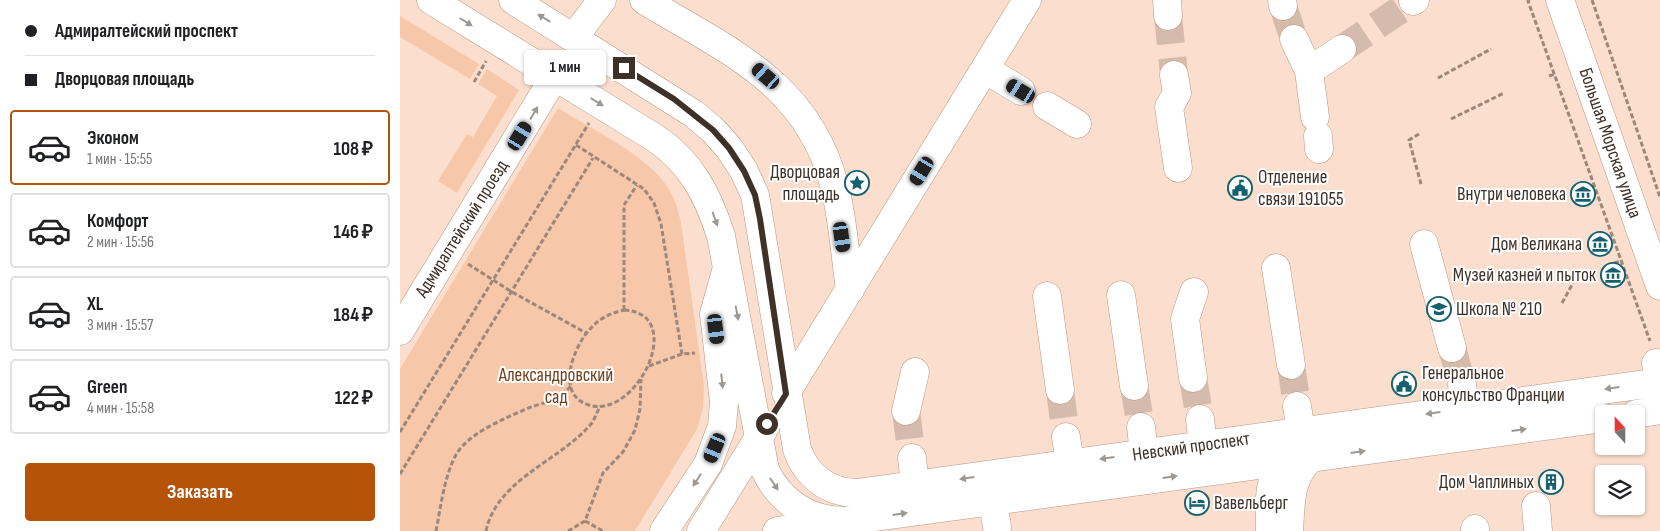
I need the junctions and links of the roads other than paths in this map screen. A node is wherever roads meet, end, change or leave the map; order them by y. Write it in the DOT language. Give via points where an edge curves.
graph roads {
  1 [pos="431,0"];
  2 [pos="513,0"];
  3 [pos="602,0"];
  4 [pos="644,0"];
  5 [pos="1027,0"];
  6 [pos="1560,0"];
  7 [pos="574,37"];
  8 [pos="1294,38"];
  9 [pos="1342,49"];
  10 [pos="985,69"];
  11 [pos="1309,71"];
  12 [pos="1174,75"];
  13 [pos="556,76"];
  14 [pos="1021,91"];
  15 [pos="1047,106"];
  16 [pos="1076,124"];
  17 [pos="1317,134"];
  18 [pos="1178,168"];
  19 [pos="1424,244"];
  20 [pos="728,265"];
  21 [pos="1276,268"];
  22 [pos="1660,286"];
  23 [pos="850,290"];
  24 [pos="1194,292"];
  25 [pos="1121,295"];
  26 [pos="1047,296"];
  27 [pos="400,331"];
  28 [pos="1452,348"];
  29 [pos="1291,365"];
  30 [pos="915,372"];
  31 [pos="1658,376"];
  32 [pos="1193,378"];
  33 [pos="1134,386"];
  34 [pos="1060,390"];
  35 [pos="786,394"];
  36 [pos="1660,410"];
  37 [pos="906,411"];
  38 [pos="1645,412"];
  39 [pos="1595,419"];
  40 [pos="1328,428"];
  41 [pos="758,439"];
  42 [pos="912,458"];
  43 [pos="1310,459"];
  44 [pos="1282,462"];
  45 [pos="915,485"];
  46 [pos="993,501"];
  47 [pos="846,524"];
  48 [pos="997,527"];
  49 [pos="664,531"];
  50 [pos="702,531"];
  51 [pos="777,531"];
  52 [pos="1270,531"];
  53 [pos="1289,531"];
  1 -- 13 [label="main road, one-way"];
  7 -- 2 [label="main road, one-way"];
  3 -- 7 [label="main road"];
  4 -- 23 [label="main road" via="758,69 792,102 829,167"];
  5 -- 10 [label="main road"];
  6 -- 22 [label="main road, Большая Морская улица"];
  7 -- 35 [label="main road" via="694,114 729,148 744,171 755,195 760,219"];
  8 -- 11 [label="main road"];
  9 -- 11 [label="main road"];
  10 -- 14 [label="main road"];
  10 -- 23 [label="main road"];
  11 -- 17 [label="main road"];
  12 -- 18 [label="main road" via="1177,93 1169,107"];
  13 -- 20 [label="main road, one-way" via="655,138 687,165 709,200"];
  27 -- 13 [label="main road, Адмиралтейский проезд, one-way"];
  15 -- 16 [label="main road"];
  19 -- 28 [label="main road"];
  20 -- 41 [label="main road, one-way"];
  20 -- 49 [label="main road, one-way" via="714,314 724,402 722,426 708,464"];
  21 -- 29 [label="main road"];
  23 -- 35 [label="main road"];
  24 -- 32 [label="main road" via="1186,320"];
  25 -- 33 [label="main road"];
  26 -- 34 [label="main road"];
  30 -- 37 [label="main road"];
  31 -- 40 [label="main road, Невский проспект, one-way" via="1463,396"];
  35 -- 41 [label="main road"];
  35 -- 45 [label="main road, Невский проспект" via="799,455 807,470 820,481 851,493"];
  36 -- 38 [label="main road"];
  43 -- 39 [label="main road, Невский проспект, one-way"];
  40 -- 44 [label="main road"];
  40 -- 45 [label="main road, Невский проспект, one-way" via="1299,418 1068,450"];
  41 -- 47 [label="main road, Невский проспект, one-way" via="769,477 788,501 814,517"];
  41 -- 50 [label="main road"];
  42 -- 45 [label="main road"];
  43 -- 44 [label="main road, Невский проспект"];
  43 -- 53 [label="main road" via="1295,479"];
  46 -- 44 [label="main road, Невский проспект, one-way"];
  44 -- 52 [label="main road" via="1272,480"];
  47 -- 46 [label="main road, Невский проспект, one-way"];
  46 -- 48 [label="main road"];
  47 -- 51 [label="main road, Невский проспект"];
}
